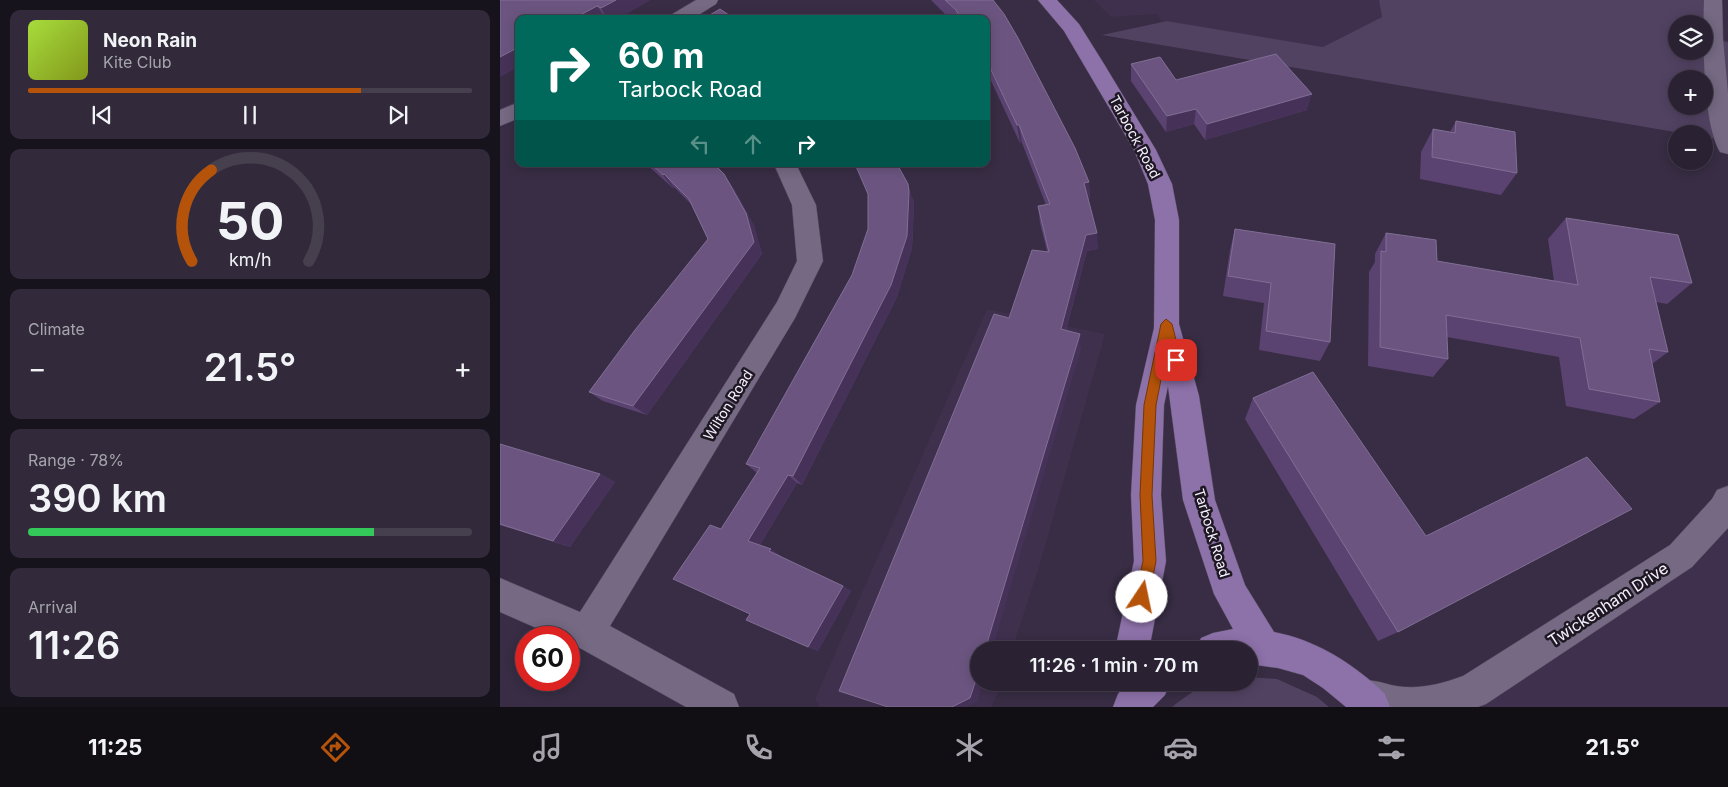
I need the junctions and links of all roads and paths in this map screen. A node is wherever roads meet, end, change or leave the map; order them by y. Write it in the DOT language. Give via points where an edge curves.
graph roads {
  1 [pos="709,0"];
  2 [pos="1047,0"];
  3 [pos="1713,0"];
  4 [pos="685,15"];
  5 [pos="515,111"];
  6 [pos="500,119"];
  7 [pos="1728,146"];
  8 [pos="786,167"];
  9 [pos="1166,324"];
  10 [pos="1728,501"];
  11 [pos="500,596"];
  12 [pos="587,632"];
  13 [pos="1134,641"];
  14 [pos="1258,647"];
  15 [pos="1263,647"];
  16 [pos="1123,691"];
  17 [pos="1143,691"];
  18 [pos="1468,699"];
  19 [pos="1368,702"];
  20 [pos="721,707"];
  21 [pos="1120,707"];
  22 [pos="1131,707"];
  1 -- 4 [label="street"];
  2 -- 9 [label="main road, Tarbock Road" via="1072,28 1144,150 1160,184 1167,220"];
  3 -- 7 [label="street" via="1719,112"];
  5 -- 6 [label="street"];
  8 -- 12 [label="street, Wilton Road" via="804,205 810,261 786,310"];
  9 -- 13 [label="main road, Tarbock Road" via="1150,405 1146,495 1150,561"];
  9 -- 15 [label="main road, Tarbock Road" via="1185,396 1199,500 1231,594"];
  10 -- 18 [label="street, Twickenham Drive" via="1681,556"];
  11 -- 12 [label="street"];
  12 -- 20 [label="street"];
  14 -- 15 [label="main road"];
  15 -- 19 [label="main road" via="1315,662"];
  16 -- 21 [label="main road"];
  17 -- 22 [label="main road"];
  18 -- 19 [label="street, Twickenham Drive" via="1404,705"];
}
